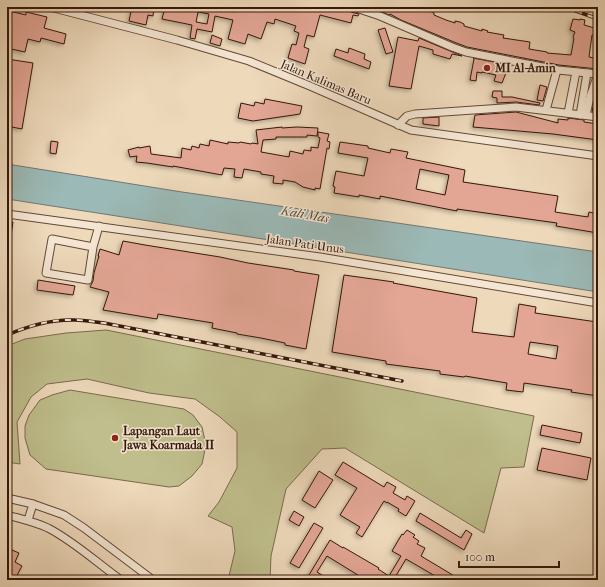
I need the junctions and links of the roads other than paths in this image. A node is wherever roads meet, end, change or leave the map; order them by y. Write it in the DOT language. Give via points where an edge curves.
graph roads {
  1 [pos="50,7"];
  2 [pos="353,7"];
  3 [pos="80,11"];
  4 [pos="557,70"];
  5 [pos="576,72"];
  6 [pos="587,73"];
  7 [pos="598,74"];
  8 [pos="546,110"];
  9 [pos="568,113"];
  10 [pos="583,115"];
  11 [pos="598,117"];
  12 [pos="398,125"];
  13 [pos="598,156"];
  14 [pos="7,214"];
  15 [pos="98,226"];
  16 [pos="93,246"];
  17 [pos="598,303"];
  18 [pos="7,498"];
  19 [pos="33,504"];
  20 [pos="7,515"];
  21 [pos="28,520"];
  22 [pos="121,580"];
  23 [pos="153,580"];
  1 -- 3 [label="street, Jalan Kalimas Baru"];
  2 -- 4 [label="street" via="466,52"];
  3 -- 12 [label="street, Jalan Kalimas Baru" via="249,61"];
  4 -- 5 [label="street"];
  4 -- 8 [label="street"];
  5 -- 6 [label="street"];
  5 -- 9 [label="street"];
  6 -- 7 [label="street"];
  6 -- 10 [label="street"];
  7 -- 10 [label="street"];
  8 -- 9 [label="street"];
  8 -- 12 [label="street" via="516,107 415,114 407,116"];
  9 -- 10 [label="street"];
  10 -- 11 [label="street"];
  12 -- 13 [label="street, Jalan Kalimas Baru" via="415,131"];
  14 -- 15 [label="street, Jalan Pati Unus"];
  15 -- 16 [label="street"];
  15 -- 17 [label="street, Jalan Pati Unus" via="320,257"];
  16 -- 16 [label="street" via="52,239 46,272 88,280"];
  18 -- 19 [label="street"];
  19 -- 21 [label="street"];
  19 -- 23 [label="street" via="64,515"];
  20 -- 21 [label="street"];
  21 -- 22 [label="street" via="71,542"];
}
